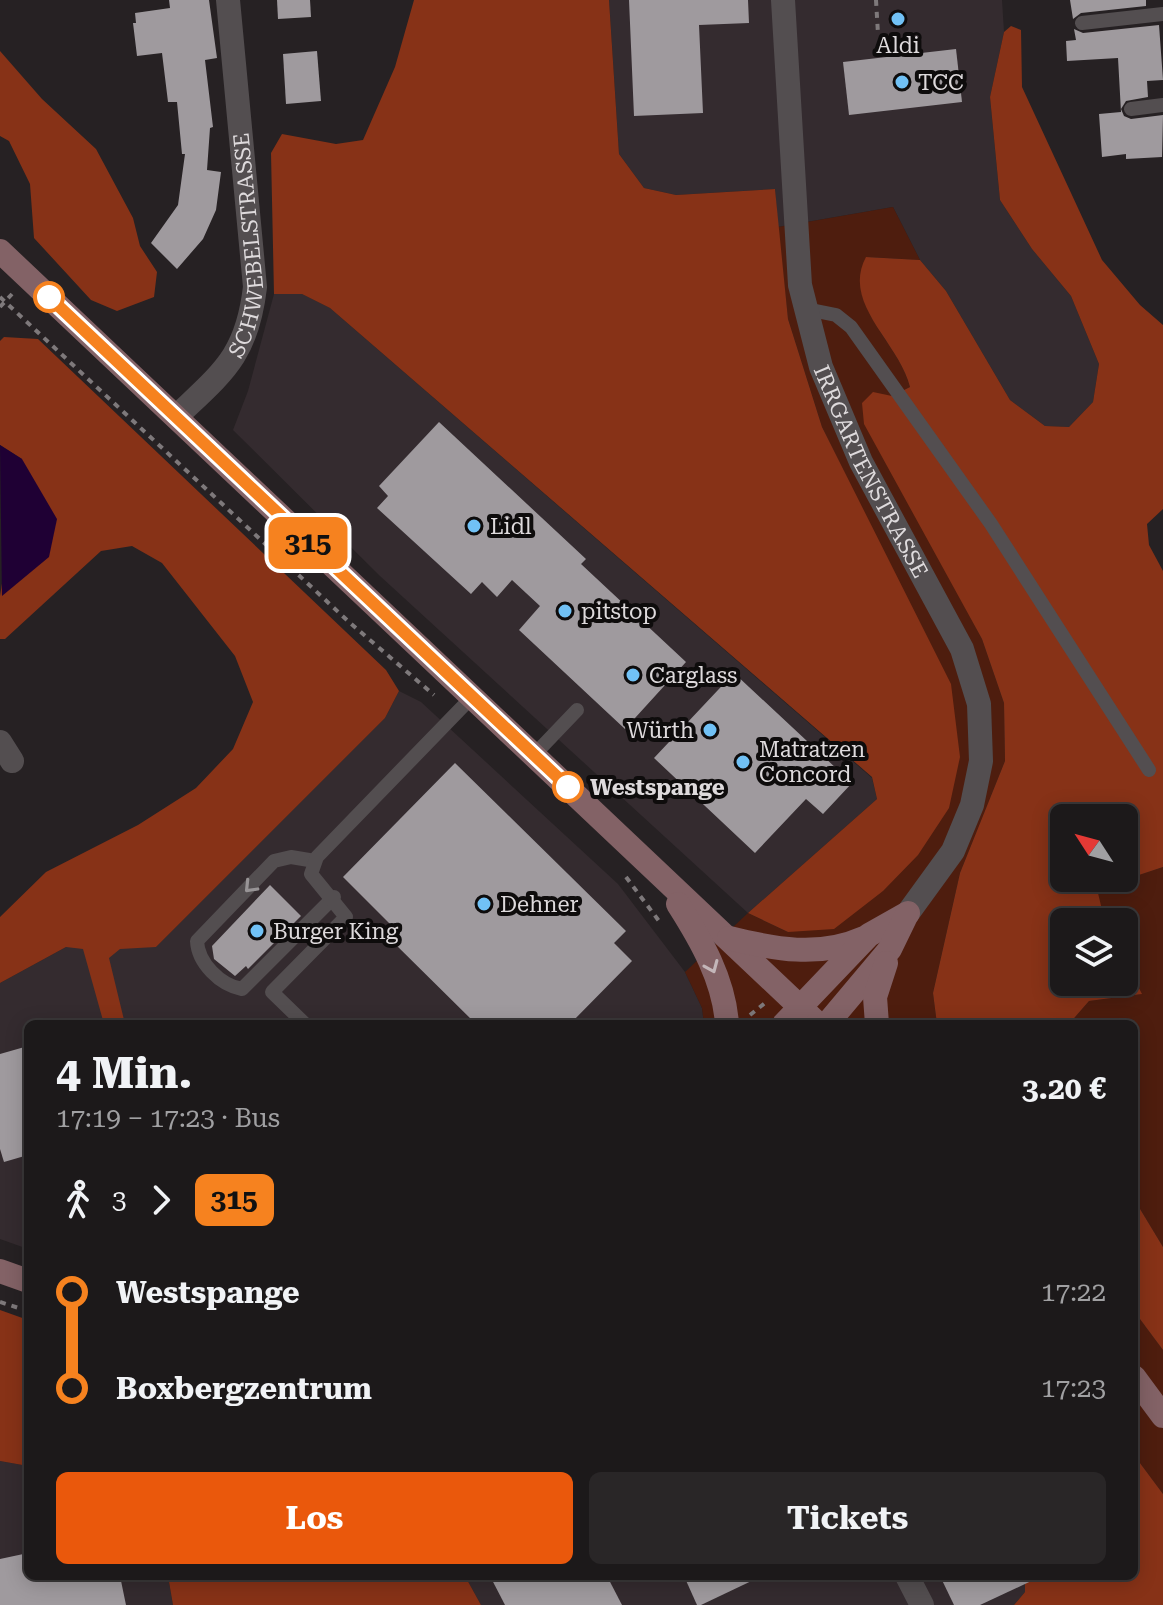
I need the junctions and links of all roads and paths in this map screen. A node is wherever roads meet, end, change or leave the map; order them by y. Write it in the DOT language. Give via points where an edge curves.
graph roads {
  1 [pos="228,0"];
  2 [pos="783,0"];
  3 [pos="876,0"];
  4 [pos="1163,14"];
  5 [pos="1082,23"];
  6 [pos="878,34"];
  7 [pos="1163,105"];
  8 [pos="1131,109"];
  9 [pos="0,251"];
  10 [pos="0,297"];
  11 [pos="806,309"];
  12 [pos="176,417"];
  13 [pos="464,706"];
  14 [pos="577,710"];
  15 [pos="534,755"];
  16 [pos="1149,770"];
  17 [pos="315,861"];
  18 [pos="624,874"];
  19 [pos="660,875"];
  20 [pos="334,897"];
  21 [pos="908,913"];
  22 [pos="663,925"];
  23 [pos="869,935"];
  24 [pos="726,937"];
  25 [pos="890,949"];
  26 [pos="792,1016"];
  27 [pos="301,1020"];
  28 [pos="727,1020"];
  29 [pos="830,1020"];
  30 [pos="877,1020"];
  31 [pos="0,1271"];
  32 [pos="24,1280"];
  33 [pos="0,1302"];
  34 [pos="24,1310"];
  35 [pos="1138,1382"];
  36 [pos="1163,1416"];
  37 [pos="909,1580"];
  38 [pos="919,1604"];
  1 -- 12 [label="street, SCHWEBELSTRASSE" via="255,287 252,319 243,346"];
  2 -- 11 [label="street, IRRGARTENSTRASSE" via="800,285"];
  3 -- 6 [label="path"];
  4 -- 5 [label="lane"];
  7 -- 8 [label="lane"];
  9 -- 12 [label="main road"];
  10 -- 13 [label="path" via="349,622"];
  11 -- 16 [label="lane" via="836,315 851,327 991,524"];
  11 -- 21 [label="street, IRRGARTENSTRASSE" via="842,420 962,649 979,704 981,761 972,805 953,851"];
  12 -- 13 [label="main road"];
  13 -- 15 [label="main road"];
  13 -- 17 [label="lane"];
  14 -- 15 [label="lane"];
  15 -- 19 [label="main road"];
  17 -- 20 [label="lane" via="311,874"];
  17 -- 20 [label="lane, one-way" via="274,861 197,941 198,955 208,969 242,989"];
  18 -- 22 [label="path"];
  19 -- 24 [label="main road"];
  19 -- 28 [label="main road, one-way" via="701,940 720,986"];
  20 -- 27 [label="lane" via="346,917 272,992"];
  21 -- 23 [label="main road, IRRGARTENSTRASSE"];
  21 -- 25 [label="main road, IRRGARTENSTRASSE"];
  23 -- 24 [label="main road" via="826,948 782,951"];
  23 -- 26 [label="main road, IRRGARTENSTRASSE"];
  24 -- 26 [label="main road"];
  25 -- 29 [label="main road, IRRGARTENSTRASSE"];
  25 -- 30 [label="main road" via="875,997"];
  31 -- 32 [label="main road"];
  33 -- 34 [label="path"];
  35 -- 36 [label="main road"];
  37 -- 38 [label="street"];
}
